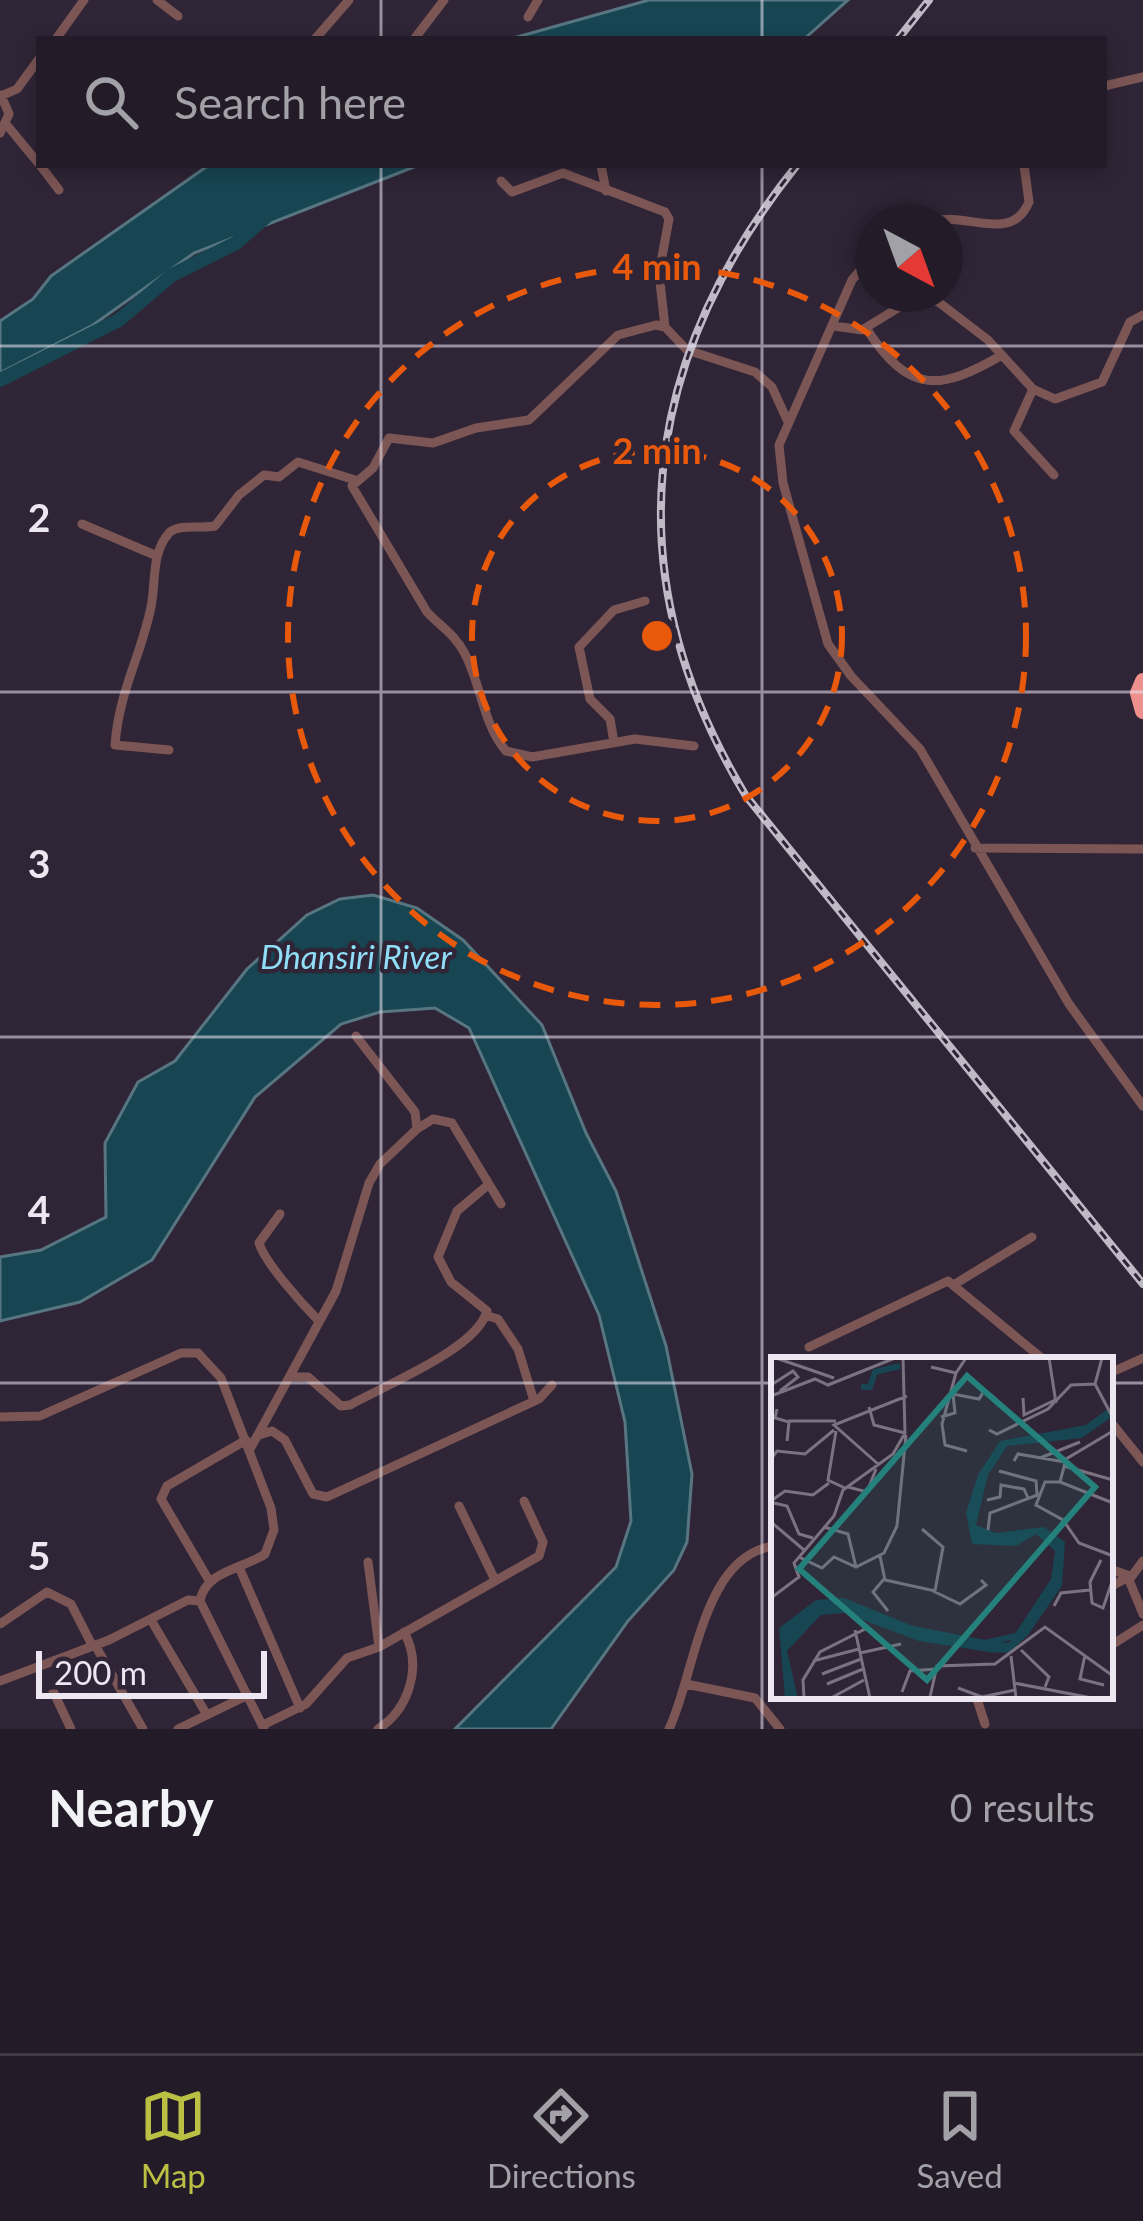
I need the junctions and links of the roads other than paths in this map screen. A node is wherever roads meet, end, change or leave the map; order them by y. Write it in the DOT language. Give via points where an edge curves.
graph roads {
  1 [pos="84,0"];
  2 [pos="157,0"];
  3 [pos="349,0"];
  4 [pos="444,0"];
  5 [pos="538,0"];
  6 [pos="178,16"];
  7 [pos="528,17"];
  8 [pos="58,36"];
  9 [pos="318,36"];
  10 [pos="417,36"];
  11 [pos="36,64"];
  12 [pos="1143,76"];
  13 [pos="1107,85"];
  14 [pos="1,95"];
  15 [pos="3,129"];
  16 [pos="36,160"];
  17 [pos="43,168"];
  18 [pos="602,168"];
  19 [pos="1024,168"];
  20 [pos="501,181"];
  21 [pos="58,190"];
  22 [pos="606,191"];
  23 [pos="963,219"];
  24 [pos="855,276"];
  25 [pos="893,312"];
  26 [pos="949,312"];
  27 [pos="1143,315"];
  28 [pos="834,326"];
  29 [pos="665,327"];
  30 [pos="866,328"];
  31 [pos="1002,355"];
  32 [pos="1033,388"];
  33 [pos="788,422"];
  34 [pos="1054,475"];
  35 [pos="360,479"];
  36 [pos="82,524"];
  37 [pos="158,556"];
  38 [pos="645,601"];
  39 [pos="1143,681"];
  40 [pos="1143,710"];
  41 [pos="614,742"];
  42 [pos="694,746"];
  43 [pos="169,751"];
  44 [pos="975,848"];
  45 [pos="1143,849"];
  46 [pos="356,1036"];
  47 [pos="1143,1106"];
  48 [pos="417,1130"];
  49 [pos="488,1185"];
  50 [pos="501,1204"];
  51 [pos="280,1214"];
  52 [pos="1032,1237"];
  53 [pos="955,1284"];
  54 [pos="488,1316"];
  55 [pos="319,1321"];
  56 [pos="809,1347"];
  57 [pos="1040,1357"];
  58 [pos="1143,1358"];
  59 [pos="1113,1372"];
  60 [pos="290,1377"];
  61 [pos="553,1385"];
  62 [pos="534,1401"];
  63 [pos="0,1417"];
  64 [pos="1113,1425"];
  65 [pos="260,1436"];
  66 [pos="248,1445"];
  67 [pos="1143,1462"];
  68 [pos="524,1502"];
  69 [pos="459,1506"];
  70 [pos="771,1547"];
  71 [pos="1143,1561"];
  72 [pos="368,1562"];
  73 [pos="239,1567"];
  74 [pos="1113,1570"];
  75 [pos="1130,1576"];
  76 [pos="495,1580"];
  77 [pos="210,1582"];
  78 [pos="1113,1586"];
  79 [pos="200,1601"];
  80 [pos="1143,1614"];
  81 [pos="151,1620"];
  82 [pos="0,1624"];
  83 [pos="1143,1625"];
  84 [pos="404,1632"];
  85 [pos="1113,1644"];
  86 [pos="94,1645"];
  87 [pos="379,1647"];
  88 [pos="0,1681"];
  89 [pos="686,1684"];
  90 [pos="53,1691"];
  91 [pos="248,1695"];
  92 [pos="977,1699"];
  93 [pos="300,1708"];
  94 [pos="207,1715"];
  95 [pos="985,1724"];
  96 [pos="263,1727"];
  97 [pos="71,1729"];
  98 [pos="143,1729"];
  99 [pos="178,1729"];
  100 [pos="378,1729"];
  101 [pos="669,1729"];
  102 [pos="780,1729"];
  1 -- 8 [label="street"];
  2 -- 6 [label="street"];
  3 -- 9 [label="street"];
  4 -- 10 [label="street"];
  5 -- 7 [label="street"];
  11 -- 14 [label="street" via="17,89"];
  12 -- 13 [label="street"];
  14 -- 15 [label="street" via="8,106"];
  15 -- 16 [label="street"];
  17 -- 21 [label="street"];
  18 -- 22 [label="street"];
  19 -- 23 [label="street" via="1029,202 1015,222"];
  20 -- 22 [label="street" via="515,192 563,172"];
  22 -- 29 [label="street" via="668,215 659,273"];
  24 -- 28 [label="street"];
  25 -- 30 [label="street"];
  26 -- 31 [label="street"];
  27 -- 32 [label="street" via="1130,322 1096,388 1055,399"];
  28 -- 30 [label="street"];
  28 -- 33 [label="street"];
  29 -- 33 [label="street" via="687,350 754,372 772,387"];
  29 -- 35 [label="street" via="618,335 529,420 434,443 389,439"];
  30 -- 31 [label="street" via="892,363 935,383"];
  31 -- 32 [label="street"];
  32 -- 34 [label="street" via="1014,431"];
  33 -- 44 [label="street" via="780,468 828,644 920,749"];
  35 -- 37 [label="street" via="346,482 298,462 241,493 215,526 172,531"];
  35 -- 41 [label="street" via="352,489 429,615 463,650 501,746 532,757"];
  36 -- 37 [label="street"];
  37 -- 43 [label="street" via="115,746"];
  38 -- 41 [label="street" via="614,610 579,647 590,699 610,718"];
  39 -- 40 [label="highway"];
  41 -- 42 [label="street"];
  44 -- 45 [label="street"];
  44 -- 47 [label="street" via="1101,1054"];
  46 -- 48 [label="street" via="415,1112"];
  48 -- 49 [label="street" via="433,1119 452,1124"];
  48 -- 55 [label="street" via="369,1183 350,1261"];
  49 -- 50 [label="street"];
  49 -- 54 [label="street" via="457,1211 438,1257 444,1274"];
  51 -- 55 [label="street" via="261,1251"];
  52 -- 53 [label="street"];
  53 -- 56 [label="street" via="928,1286"];
  53 -- 57 [label="street"];
  54 -- 60 [label="street" via="458,1346 350,1405 308,1377"];
  54 -- 62 [label="street" via="498,1318 518,1349"];
  55 -- 60 [label="street"];
  58 -- 59 [label="street"];
  60 -- 65 [label="street"];
  61 -- 62 [label="street"];
  62 -- 65 [label="street" via="327,1497 313,1494 281,1437"];
  63 -- 66 [label="street" via="40,1416 194,1351 219,1375"];
  64 -- 67 [label="street"];
  65 -- 66 [label="street"];
  66 -- 73 [label="street" via="274,1530 265,1554"];
  66 -- 77 [label="street" via="163,1493 166,1514"];
  68 -- 76 [label="street" via="542,1552"];
  69 -- 76 [label="street"];
  70 -- 89 [label="street" via="730,1568 702,1622"];
  71 -- 75 [label="street"];
  72 -- 87 [label="street"];
  73 -- 77 [label="street"];
  73 -- 93 [label="street"];
  74 -- 75 [label="street"];
  75 -- 78 [label="street"];
  75 -- 80 [label="street"];
  76 -- 84 [label="street"];
  77 -- 79 [label="street"];
  79 -- 81 [label="street"];
  79 -- 91 [label="street"];
  81 -- 86 [label="street"];
  81 -- 94 [label="street"];
  82 -- 86 [label="street" via="47,1592 71,1604"];
  83 -- 85 [label="street"];
  84 -- 87 [label="street"];
  84 -- 100 [label="street" via="413,1656 405,1704"];
  86 -- 88 [label="street"];
  86 -- 98 [label="street"];
  87 -- 93 [label="street" via="347,1658"];
  89 -- 101 [label="street"];
  89 -- 102 [label="street" via="755,1698"];
  90 -- 97 [label="street"];
  91 -- 94 [label="street"];
  91 -- 96 [label="street"];
  92 -- 95 [label="street"];
  93 -- 96 [label="street"];
  94 -- 99 [label="street"];
}
